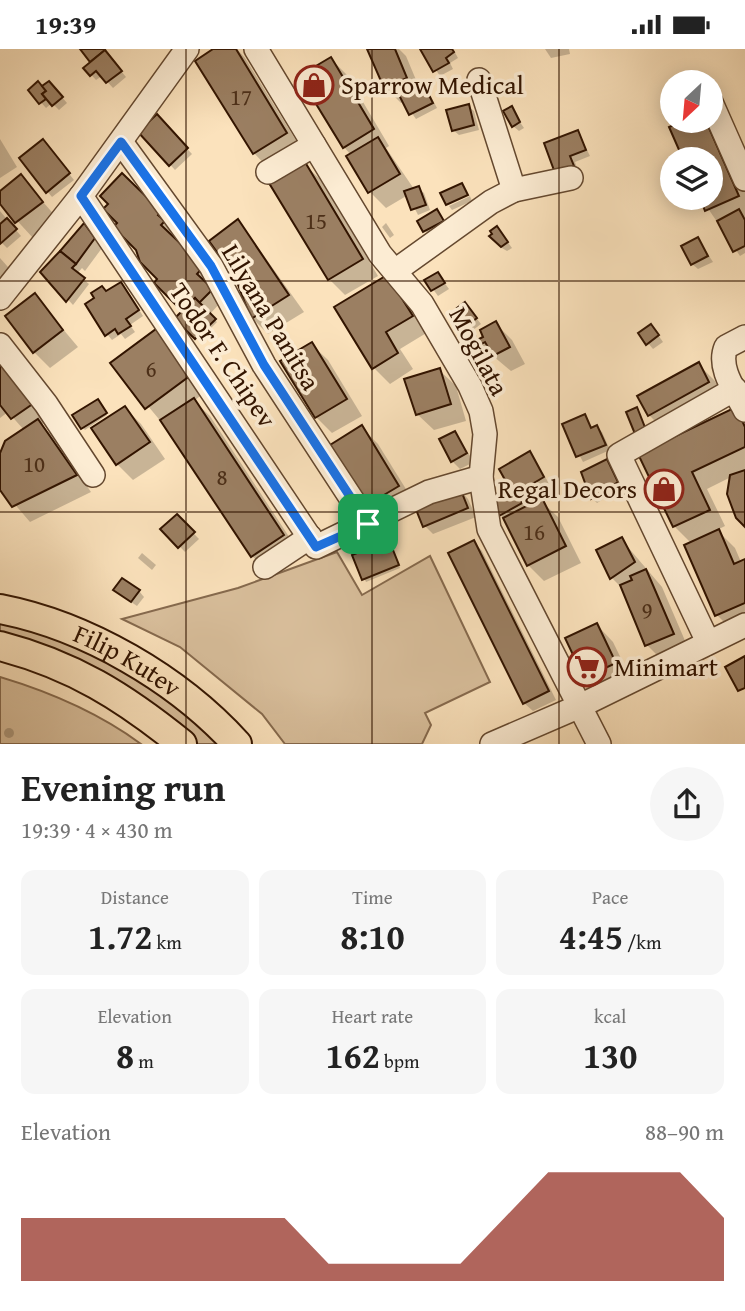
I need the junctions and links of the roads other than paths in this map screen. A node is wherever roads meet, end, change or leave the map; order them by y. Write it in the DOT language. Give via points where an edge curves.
graph roads {
  1 [pos="187,49"];
  2 [pos="257,49"];
  3 [pos="479,80"];
  4 [pos="723,129"];
  5 [pos="121,142"];
  6 [pos="314,145"];
  7 [pos="268,173"];
  8 [pos="571,179"];
  9 [pos="745,179"];
  10 [pos="514,190"];
  11 [pos="81,196"];
  12 [pos="395,271"];
  13 [pos="0,298"];
  14 [pos="745,337"];
  15 [pos="0,345"];
  16 [pos="734,389"];
  17 [pos="745,410"];
  18 [pos="93,475"];
  19 [pos="481,477"];
  20 [pos="368,524"];
  21 [pos="313,542"];
  22 [pos="265,567"];
  23 [pos="0,609"];
  24 [pos="745,625"];
  25 [pos="708,642"];
  26 [pos="0,646"];
  27 [pos="580,706"];
  28 [pos="182,744"];
  29 [pos="237,744"];
  30 [pos="492,744"];
  31 [pos="599,744"];
  1 -- 5 [label="street"];
  2 -- 6 [label="street, Mogilata"];
  3 -- 10 [label="street"];
  4 -- 9 [label="street"];
  5 -- 11 [label="street"];
  5 -- 20 [label="street, Lilyana Panitsa" via="221,282 264,365"];
  6 -- 7 [label="street"];
  6 -- 12 [label="street, Mogilata"];
  8 -- 10 [label="street"];
  10 -- 12 [label="street"];
  11 -- 13 [label="street"];
  11 -- 21 [label="street, Todor F. Chipev"];
  12 -- 19 [label="street, Mogilata" via="422,305 481,411 485,435"];
  14 -- 16 [label="street" via="726,347 723,354"];
  15 -- 18 [label="street"];
  16 -- 17 [label="street"];
  16 -- 25 [label="street" via="619,454"];
  19 -- 20 [label="street" via="429,492"];
  19 -- 27 [label="street, Mogilata" via="489,529"];
  20 -- 21 [label="street"];
  21 -- 22 [label="street"];
  23 -- 29 [label="main road, Filip Kutev" via="108,648 181,694"];
  24 -- 25 [label="street"];
  25 -- 27 [label="street"];
  26 -- 28 [label="main road, Filip Kutev" via="101,685"];
  27 -- 30 [label="street"];
  27 -- 31 [label="street, Mogilata"];
}
